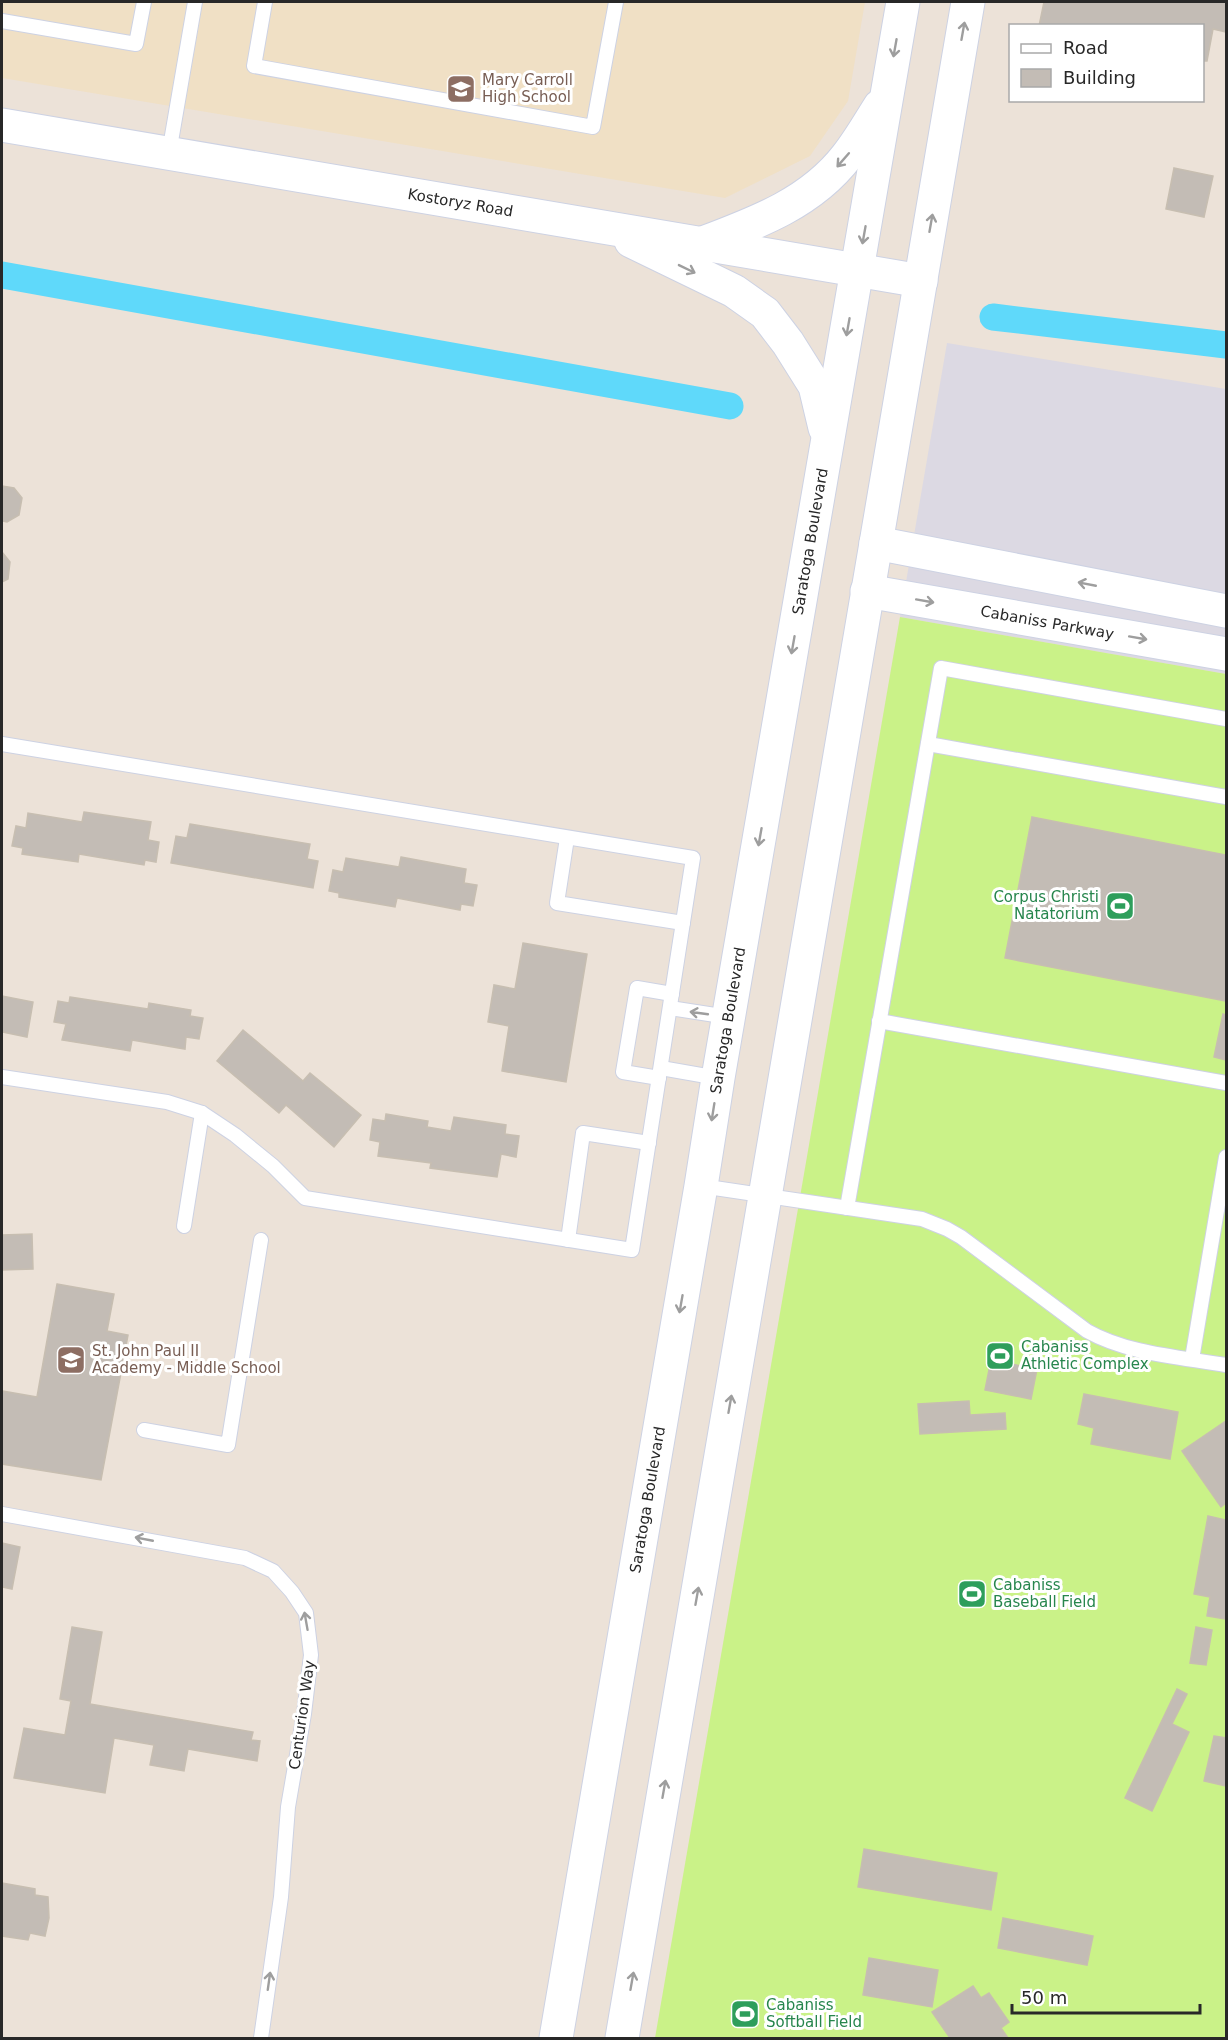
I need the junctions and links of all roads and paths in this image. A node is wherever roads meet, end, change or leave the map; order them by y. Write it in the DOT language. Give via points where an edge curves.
graph roads {
  1 [pos="144,2"];
  2 [pos="195,2"];
  3 [pos="265,2"];
  4 [pos="616,2"];
  5 [pos="903,2"];
  6 [pos="968,2"];
  7 [pos="2,21"];
  8 [pos="887,94"];
  9 [pos="2,124"];
  10 [pos="169,153"];
  11 [pos="597,225"];
  12 [pos="703,243"];
  13 [pos="858,269"];
  14 [pos="921,281"];
  15 [pos="829,442"];
  16 [pos="876,543"];
  17 [pos="867,591"];
  18 [pos="1227,611"];
  19 [pos="1227,654"];
  20 [pos="1227,719"];
  21 [pos="2,744"];
  22 [pos="928,744"];
  23 [pos="1226,793"];
  24 [pos="567,838"];
  25 [pos="683,923"];
  26 [pos="672,993"];
  27 [pos="670,1008"];
  28 [pos="728,1017"];
  29 [pos="879,1022"];
  30 [pos="660,1073"];
  31 [pos="2,1077"];
  32 [pos="718,1078"];
  33 [pos="1227,1083"];
  34 [pos="202,1113"];
  35 [pos="649,1143"];
  36 [pos="1227,1157"];
  37 [pos="702,1186"];
  38 [pos="765,1195"];
  39 [pos="847,1208"];
  40 [pos="184,1226"];
  41 [pos="261,1240"];
  42 [pos="568,1240"];
  43 [pos="1192,1359"];
  44 [pos="1227,1365"];
  45 [pos="144,1430"];
  46 [pos="2,1514"];
  47 [pos="261,2038"];
  48 [pos="556,2038"];
  49 [pos="622,2038"];
  1 -- 7 [label="lane" via="136,44"];
  2 -- 10 [label="lane"];
  3 -- 4 [label="lane" via="254,66 593,127"];
  5 -- 8 [label="main road, Saratoga Boulevard, one-way"];
  14 -- 6 [label="main road, one-way"];
  8 -- 12 [label="main road, one-way" via="847,157 818,187 763,219"];
  8 -- 13 [label="main road, Saratoga Boulevard, one-way"];
  9 -- 10 [label="main road, Kostoryz Road"];
  10 -- 11 [label="main road, Kostoryz Road"];
  11 -- 12 [label="main road, Kostoryz Road"];
  11 -- 15 [label="main road, one-way" via="734,291 765,313 815,386"];
  12 -- 13 [label="main road, Kostoryz Road"];
  13 -- 14 [label="main road, Kostoryz Road"];
  13 -- 15 [label="main road, Saratoga Boulevard, one-way"];
  14 -- 16 [label="main road"];
  15 -- 28 [label="main road, Saratoga Boulevard, one-way"];
  16 -- 17 [label="main road"];
  18 -- 16 [label="main road, one-way"];
  17 -- 19 [label="main road, Cabaniss Parkway, one-way"];
  17 -- 38 [label="main road"];
  20 -- 22 [label="lane" via="941,668"];
  21 -- 24 [label="lane"];
  22 -- 23 [label="lane"];
  22 -- 29 [label="lane"];
  24 -- 25 [label="lane" via="693,858"];
  24 -- 25 [label="lane" via="557,903"];
  25 -- 26 [label="lane"];
  26 -- 27 [label="lane"];
  26 -- 30 [label="lane" via="637,988 623,1072"];
  28 -- 27 [label="lane, one-way"];
  27 -- 30 [label="lane"];
  28 -- 32 [label="main road, Saratoga Boulevard"];
  29 -- 33 [label="lane"];
  29 -- 39 [label="lane"];
  30 -- 32 [label="lane"];
  30 -- 35 [label="lane"];
  31 -- 34 [label="lane" via="167,1102"];
  32 -- 37 [label="main road, Saratoga Boulevard, one-way"];
  34 -- 40 [label="lane"];
  34 -- 42 [label="lane" via="273,1166 305,1198"];
  35 -- 42 [label="lane" via="632,1250"];
  35 -- 42 [label="lane" via="583,1133"];
  36 -- 43 [label="lane"];
  37 -- 38 [label="lane"];
  37 -- 48 [label="main road, Saratoga Boulevard, one-way"];
  38 -- 39 [label="lane"];
  49 -- 38 [label="main road, one-way"];
  39 -- 43 [label="lane" via="922,1219 941,1226 1100,1339"];
  41 -- 45 [label="lane" via="228,1445"];
  43 -- 44 [label="lane"];
  47 -- 46 [label="lane, Centurion Way, one-way" via="281,1897 288,1807 304,1714 310,1655 306,1613 273,1571 245,1558"];
}
